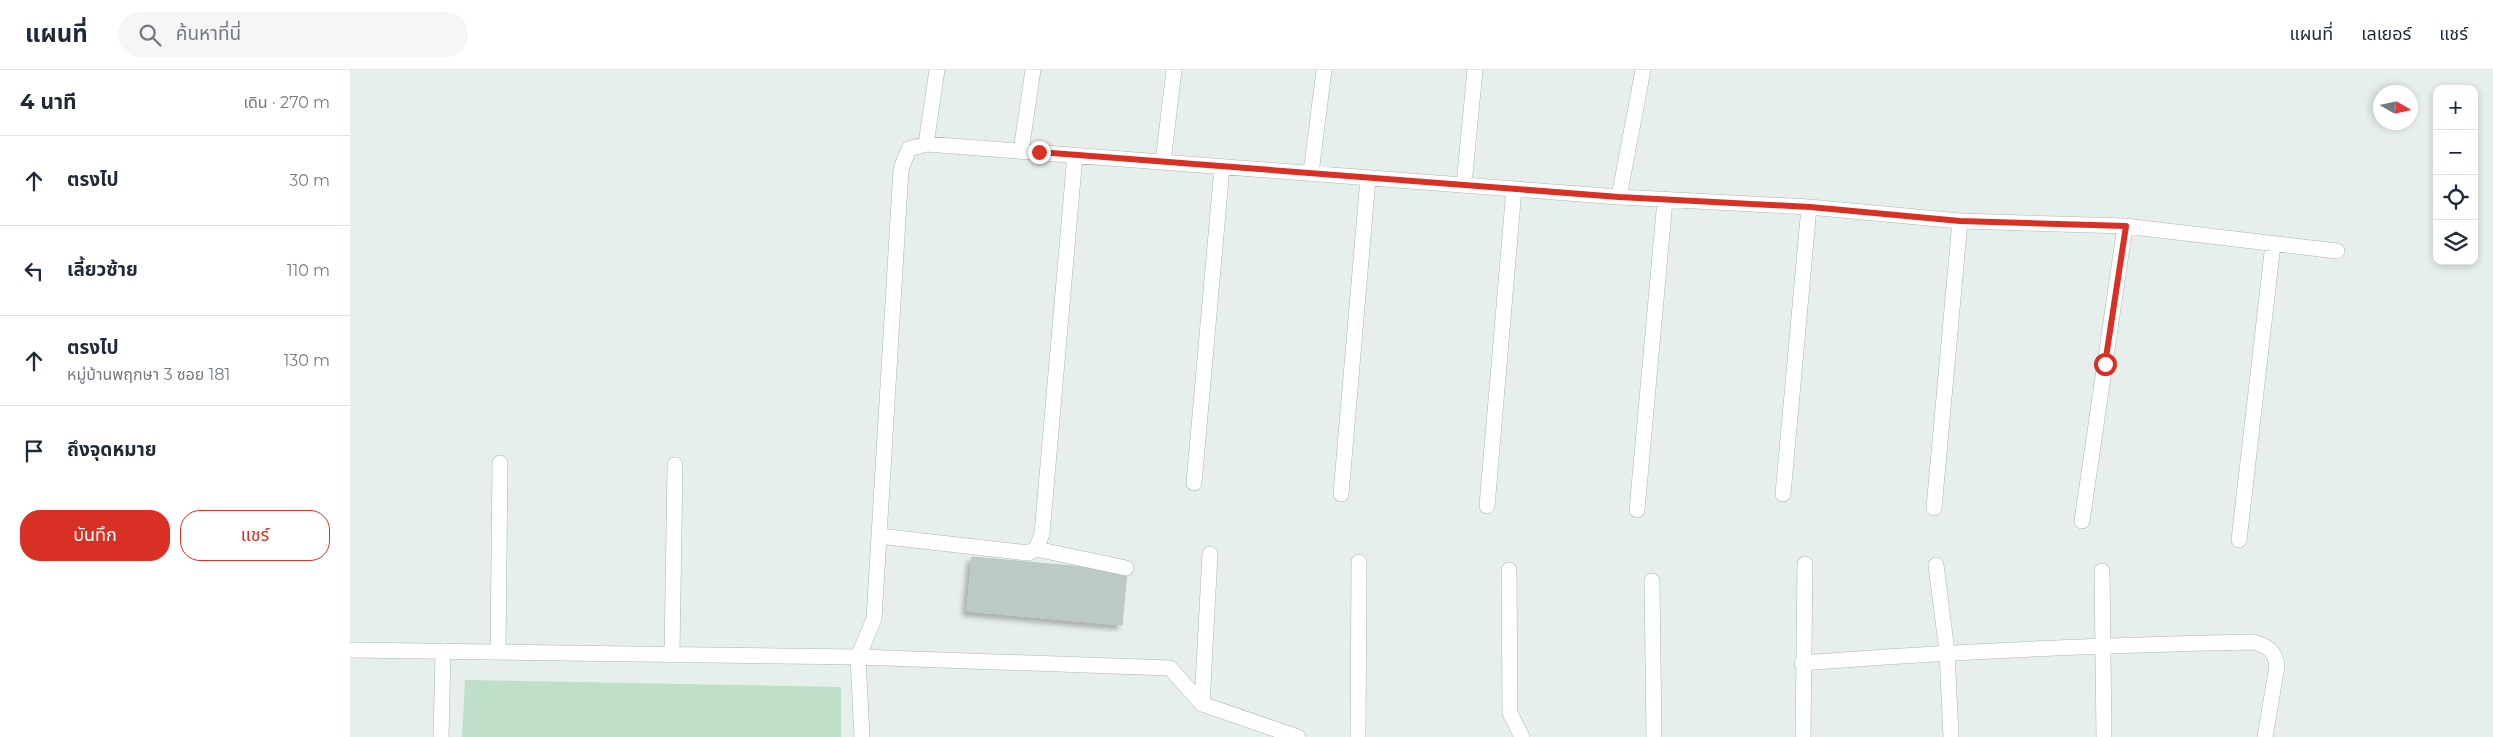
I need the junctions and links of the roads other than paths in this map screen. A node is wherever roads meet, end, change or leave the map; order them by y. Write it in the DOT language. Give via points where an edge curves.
graph roads {
  1 [pos="937,70"];
  2 [pos="1033,70"];
  3 [pos="1174,70"];
  4 [pos="1324,70"];
  5 [pos="1475,70"];
  6 [pos="1643,70"];
  7 [pos="926,144"];
  8 [pos="1020,151"];
  9 [pos="1075,155"];
  10 [pos="1162,162"];
  11 [pos="1222,167"];
  12 [pos="1311,173"];
  13 [pos="1368,178"];
  14 [pos="1464,186"];
  15 [pos="1514,189"];
  16 [pos="1619,197"];
  17 [pos="1665,200"];
  18 [pos="1810,207"];
  19 [pos="1960,221"];
  20 [pos="2126,226"];
  21 [pos="2272,244"];
  22 [pos="2337,251"];
  23 [pos="500,462"];
  24 [pos="675,465"];
  25 [pos="1194,482"];
  26 [pos="1340,494"];
  27 [pos="1783,494"];
  28 [pos="1487,506"];
  29 [pos="1934,508"];
  30 [pos="1637,510"];
  31 [pos="2082,521"];
  32 [pos="879,536"];
  33 [pos="2238,540"];
  34 [pos="1036,549"];
  35 [pos="1210,554"];
  36 [pos="1359,562"];
  37 [pos="1805,564"];
  38 [pos="1936,565"];
  39 [pos="1126,568"];
  40 [pos="1509,570"];
  41 [pos="2102,571"];
  42 [pos="1652,581"];
  43 [pos="2103,645"];
  44 [pos="350,650"];
  45 [pos="443,651"];
  46 [pos="498,652"];
  47 [pos="1947,652"];
  48 [pos="672,654"];
  49 [pos="858,657"];
  50 [pos="1802,663"];
  51 [pos="1202,704"];
  52 [pos="441,737"];
  53 [pos="862,737"];
  54 [pos="1298,737"];
  55 [pos="1358,737"];
  56 [pos="1522,737"];
  57 [pos="1654,737"];
  58 [pos="1803,737"];
  59 [pos="1950,737"];
  60 [pos="2104,737"];
  61 [pos="2265,737"];
  1 -- 7 [label="street"];
  2 -- 8 [label="street"];
  3 -- 10 [label="street"];
  4 -- 12 [label="street"];
  5 -- 14 [label="street"];
  6 -- 16 [label="street"];
  7 -- 8 [label="street"];
  7 -- 32 [label="street" via="909,150 901,169"];
  8 -- 9 [label="street"];
  9 -- 10 [label="street"];
  9 -- 34 [label="street" via="1042,534"];
  10 -- 11 [label="street"];
  11 -- 12 [label="street"];
  11 -- 25 [label="street"];
  12 -- 13 [label="street"];
  13 -- 14 [label="street"];
  13 -- 26 [label="street"];
  14 -- 15 [label="street"];
  15 -- 16 [label="street"];
  15 -- 28 [label="street"];
  16 -- 17 [label="street"];
  17 -- 18 [label="street"];
  17 -- 30 [label="street"];
  18 -- 19 [label="street"];
  18 -- 27 [label="street"];
  19 -- 20 [label="street"];
  19 -- 29 [label="street"];
  20 -- 21 [label="street"];
  20 -- 31 [label="street"];
  21 -- 22 [label="street"];
  21 -- 33 [label="street"];
  23 -- 46 [label="street"];
  24 -- 48 [label="street"];
  32 -- 34 [label="street" via="1028,553"];
  32 -- 49 [label="street" via="874,619"];
  34 -- 39 [label="street"];
  35 -- 51 [label="street"];
  36 -- 55 [label="street"];
  37 -- 50 [label="street"];
  38 -- 47 [label="street"];
  40 -- 56 [label="street" via="1510,713"];
  41 -- 43 [label="street"];
  42 -- 57 [label="street"];
  43 -- 47 [label="street"];
  43 -- 60 [label="street"];
  43 -- 61 [label="street" via="2254,642 2269,647 2275,654 2276,666"];
  44 -- 45 [label="street"];
  45 -- 46 [label="street"];
  45 -- 52 [label="street"];
  46 -- 48 [label="street"];
  47 -- 50 [label="street"];
  47 -- 59 [label="street"];
  48 -- 49 [label="street"];
  49 -- 51 [label="street" via="1170,668"];
  49 -- 53 [label="street"];
  50 -- 58 [label="street"];
  51 -- 54 [label="street"];
}
